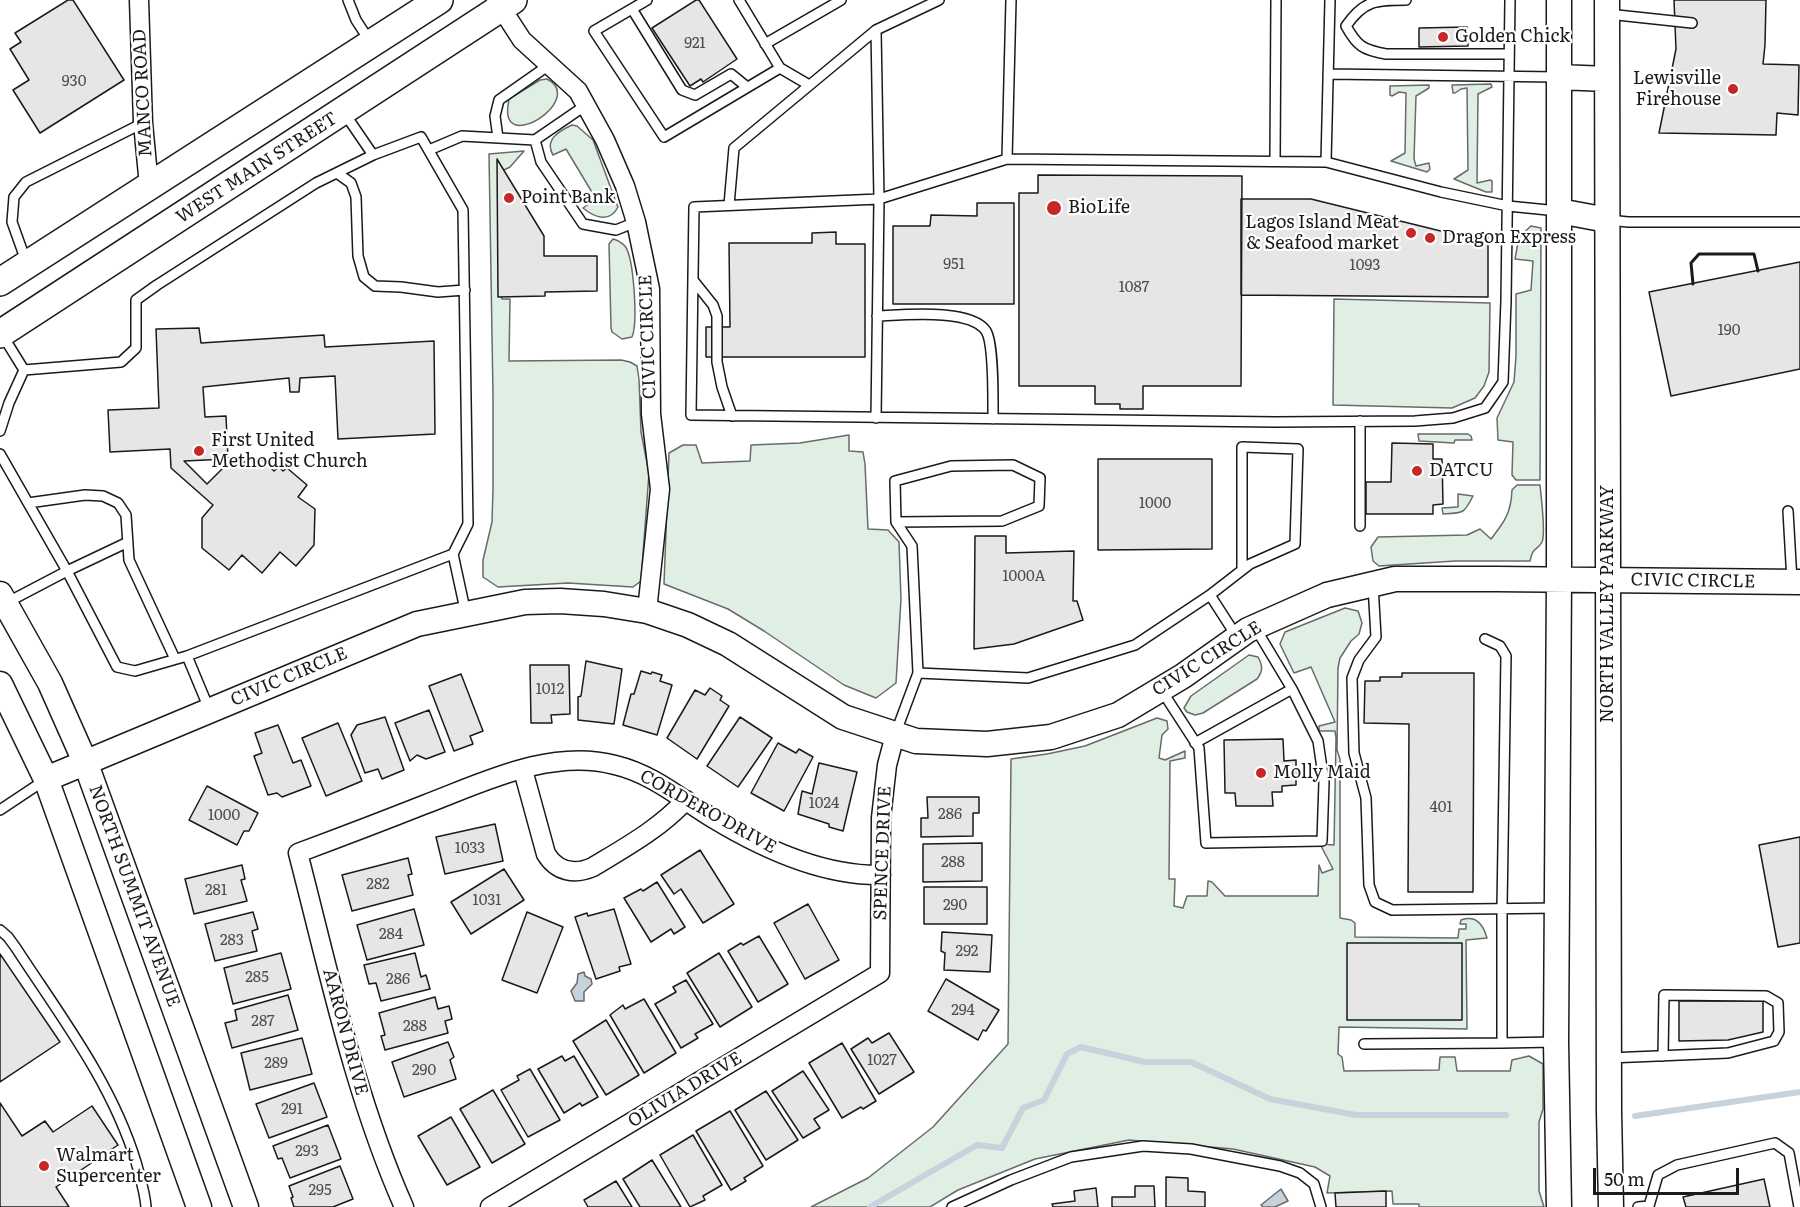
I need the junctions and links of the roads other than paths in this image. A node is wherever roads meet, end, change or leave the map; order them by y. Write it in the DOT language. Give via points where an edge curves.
graph roads {
  1 [pos="139,0"];
  2 [pos="348,0"];
  3 [pos="439,0"];
  4 [pos="648,0"];
  5 [pos="739,0"];
  6 [pos="842,0"];
  7 [pos="939,0"];
  8 [pos="1011,0"];
  9 [pos="1276,0"];
  10 [pos="1330,0"];
  11 [pos="1406,0"];
  12 [pos="1510,0"];
  13 [pos="1559,0"];
  14 [pos="504,3"];
  15 [pos="1608,7"];
  16 [pos="632,9"];
  17 [pos="1692,23"];
  18 [pos="1346,26"];
  19 [pos="1329,27"];
  20 [pos="876,30"];
  21 [pos="371,44"];
  22 [pos="765,44"];
  23 [pos="1509,54"];
  24 [pos="549,65"];
  25 [pos="780,68"];
  26 [pos="1328,74"];
  27 [pos="1509,75"];
  28 [pos="1559,77"];
  29 [pos="1607,79"];
  30 [pos="809,86"];
  31 [pos="747,87"];
  32 [pos="586,105"];
  33 [pos="343,112"];
  34 [pos="143,123"];
  35 [pos="498,138"];
  36 [pos="536,140"];
  37 [pos="429,150"];
  38 [pos="373,155"];
  39 [pos="1007,159"];
  40 [pos="1275,161"];
  41 [pos="1326,162"];
  42 [pos="338,173"];
  43 [pos="149,186"];
  44 [pos="879,199"];
  45 [pos="729,206"];
  46 [pos="1508,206"];
  47 [pos="1559,211"];
  48 [pos="1607,220"];
  49 [pos="636,222"];
  50 [pos="1800,222"];
  51 [pos="27,264"];
  52 [pos="693,280"];
  53 [pos="0,282"];
  54 [pos="465,290"];
  55 [pos="877,316"];
  56 [pos="1,334"];
  57 [pos="24,370"];
  58 [pos="732,416"];
  59 [pos="876,418"];
  60 [pos="993,419"];
  61 [pos="1360,421"];
  62 [pos="0,431"];
  63 [pos="0,454"];
  64 [pos="28,503"];
  65 [pos="1788,511"];
  66 [pos="896,522"];
  67 [pos="1360,526"];
  68 [pos="126,543"];
  69 [pos="453,554"];
  70 [pos="1242,570"];
  71 [pos="67,571"];
  72 [pos="1559,579"];
  73 [pos="1608,580"];
  74 [pos="1796,582"];
  75 [pos="1373,585"];
  76 [pos="1210,595"];
  77 [pos="3,598"];
  78 [pos="647,611"];
  79 [pos="466,614"];
  80 [pos="1246,632"];
  81 [pos="1485,639"];
  82 [pos="187,656"];
  83 [pos="175,659"];
  84 [pos="918,673"];
  85 [pos="0,684"];
  86 [pos="1160,689"];
  87 [pos="1292,689"];
  88 [pos="210,711"];
  89 [pos="896,735"];
  90 [pos="1195,743"];
  91 [pos="86,764"];
  92 [pos="523,770"];
  93 [pos="46,779"];
  94 [pos="686,800"];
  95 [pos="0,810"];
  96 [pos="298,853"];
  97 [pos="881,875"];
  98 [pos="1502,908"];
  99 [pos="1558,908"];
  100 [pos="0,930"];
  101 [pos="880,973"];
  102 [pos="1556,1042"];
  103 [pos="1502,1043"];
  104 [pos="1364,1044"];
  105 [pos="1663,1056"];
  106 [pos="1609,1058"];
  107 [pos="146,1207"];
  108 [pos="199,1207"];
  109 [pos="246,1207"];
  110 [pos="404,1207"];
  111 [pos="490,1207"];
  112 [pos="952,1207"];
  113 [pos="1321,1207"];
  114 [pos="1559,1207"];
  115 [pos="1611,1207"];
  116 [pos="1638,1207"];
  117 [pos="1649,1207"];
  118 [pos="1799,1207"];
  1 -- 34 [label="street, MANCO ROAD"];
  2 -- 21 [label="lane"];
  3 -- 21 [label="main road"];
  4 -- 16 [label="lane"];
  5 -- 22 [label="lane"];
  6 -- 22 [label="lane"];
  7 -- 20 [label="lane"];
  8 -- 39 [label="lane"];
  9 -- 40 [label="lane"];
  10 -- 19 [label="lane"];
  11 -- 18 [label="lane" via="1378,0 1364,5"];
  12 -- 23 [label="lane"];
  13 -- 28 [label="main road"];
  14 -- 24 [label="street, CIVIC CIRCLE" via="522,40"];
  14 -- 33 [label="main road, WEST MAIN STREET"];
  15 -- 17 [label="lane"];
  15 -- 29 [label="main road, NORTH VALLEY PARKWAY"];
  16 -- 31 [label="lane" via="682,90 695,96 731,74"];
  16 -- 31 [label="lane" via="594,31 664,136"];
  18 -- 19 [label="lane"];
  18 -- 23 [label="lane" via="1354,40 1370,51 1386,54"];
  19 -- 26 [label="lane"];
  20 -- 30 [label="lane"];
  20 -- 44 [label="lane"];
  21 -- 43 [label="main road"];
  22 -- 25 [label="lane"];
  23 -- 27 [label="lane"];
  24 -- 32 [label="street, CIVIC CIRCLE" via="579,91"];
  24 -- 35 [label="lane" via="499,100 495,116"];
  25 -- 30 [label="lane"];
  25 -- 31 [label="lane"];
  26 -- 27 [label="lane"];
  26 -- 41 [label="lane"];
  27 -- 28 [label="lane"];
  27 -- 46 [label="lane"];
  28 -- 29 [label="main road"];
  28 -- 47 [label="main road"];
  29 -- 48 [label="main road, NORTH VALLEY PARKWAY"];
  30 -- 45 [label="lane" via="734,148"];
  32 -- 36 [label="lane"];
  32 -- 49 [label="street, CIVIC CIRCLE" via="625,186"];
  33 -- 38 [label="lane"];
  33 -- 56 [label="main road, WEST MAIN STREET"];
  34 -- 43 [label="street, MANCO ROAD"];
  34 -- 51 [label="lane" via="26,182 14,197 12,222"];
  35 -- 36 [label="lane"];
  35 -- 37 [label="lane" via="462,136"];
  36 -- 49 [label="lane" via="541,162 583,224 616,230"];
  37 -- 38 [label="lane" via="421,137"];
  37 -- 54 [label="lane" via="463,210"];
  38 -- 42 [label="lane"];
  39 -- 40 [label="lane"];
  39 -- 44 [label="lane"];
  40 -- 41 [label="lane"];
  41 -- 46 [label="lane"];
  42 -- 54 [label="lane" via="351,183 356,197 358,256 364,277 375,286 438,292"];
  42 -- 57 [label="lane" via="316,183 136,300 136,348 121,362"];
  43 -- 51 [label="main road"];
  44 -- 45 [label="lane"];
  44 -- 55 [label="lane"];
  45 -- 52 [label="lane" via="694,207"];
  46 -- 47 [label="lane"];
  46 -- 61 [label="lane" via="1503,382 1491,400 1485,408 1453,418"];
  47 -- 48 [label="main road"];
  47 -- 72 [label="main road"];
  48 -- 50 [label="lane"];
  48 -- 73 [label="main road, NORTH VALLEY PARKWAY"];
  49 -- 78 [label="street, CIVIC CIRCLE" via="650,289 651,414 660,489"];
  51 -- 53 [label="main road"];
  52 -- 58 [label="lane" via="717,315 717,362"];
  52 -- 58 [label="lane" via="691,415"];
  54 -- 69 [label="lane" via="468,524"];
  55 -- 59 [label="lane"];
  55 -- 60 [label="lane" via="942,314 975,322 986,331 991,354"];
  56 -- 57 [label="lane"];
  57 -- 62 [label="lane"];
  58 -- 59 [label="lane"];
  59 -- 60 [label="lane"];
  60 -- 61 [label="lane"];
  61 -- 67 [label="lane"];
  63 -- 64 [label="lane"];
  64 -- 68 [label="lane" via="85,495 111,499 126,515"];
  64 -- 71 [label="lane"];
  65 -- 74 [label="lane"];
  66 -- 66 [label="lane" via="895,481 951,466 1013,465 1040,478 1039,506 1002,521"];
  66 -- 84 [label="lane" via="912,546"];
  68 -- 71 [label="lane"];
  68 -- 83 [label="lane" via="129,560"];
  69 -- 79 [label="lane"];
  69 -- 82 [label="lane"];
  70 -- 70 [label="lane" via="1295,544 1298,449 1242,447"];
  70 -- 76 [label="lane"];
  71 -- 77 [label="lane"];
  71 -- 83 [label="lane" via="117,667 135,671"];
  72 -- 73 [label="main road, CIVIC CIRCLE"];
  72 -- 75 [label="main road, CIVIC CIRCLE" via="1395,579"];
  72 -- 99 [label="main road"];
  73 -- 74 [label="main road, CIVIC CIRCLE"];
  73 -- 106 [label="main road, NORTH VALLEY PARKWAY"];
  75 -- 80 [label="main road, CIVIC CIRCLE" via="1327,595"];
  75 -- 98 [label="lane" via="1376,637 1359,660 1352,678 1354,753 1366,798 1369,885 1376,902 1392,910"];
  76 -- 80 [label="lane"];
  76 -- 84 [label="lane" via="1135,645 1028,678"];
  77 -- 91 [label="main road, NORTH SUMMIT AVENUE" via="50,683"];
  78 -- 79 [label="main road, CIVIC CIRCLE" via="560,601 525,602"];
  78 -- 89 [label="main road, CIVIC CIRCLE" via="728,644 843,717"];
  79 -- 88 [label="main road, CIVIC CIRCLE" via="417,624"];
  80 -- 86 [label="main road, CIVIC CIRCLE"];
  80 -- 87 [label="lane"];
  81 -- 98 [label="lane" via="1500,646 1506,656"];
  82 -- 83 [label="lane"];
  82 -- 88 [label="lane"];
  84 -- 89 [label="lane"];
  85 -- 93 [label="main road"];
  86 -- 89 [label="main road, CIVIC CIRCLE" via="1118,715 1051,737 987,744 916,741"];
  86 -- 90 [label="lane"];
  87 -- 90 [label="lane"];
  87 -- 90 [label="lane" via="1321,754 1322,842 1206,843 1200,756"];
  88 -- 91 [label="main road, CIVIC CIRCLE"];
  89 -- 97 [label="street, SPENCE DRIVE" via="883,792"];
  91 -- 93 [label="main road, CIVIC CIRCLE"];
  91 -- 109 [label="main road, NORTH SUMMIT AVENUE"];
  92 -- 94 [label="street, CORDERO DRIVE" via="576,760 614,765 657,781"];
  92 -- 94 [label="street" via="546,854 555,866 571,872 593,867 651,832"];
  92 -- 96 [label="street, CORDERO DRIVE"];
  93 -- 95 [label="lane"];
  93 -- 108 [label="main road"];
  94 -- 97 [label="street, CORDERO DRIVE" via="714,819 791,858 854,873"];
  96 -- 110 [label="street, AARON DRIVE" via="355,1073"];
  97 -- 101 [label="street, SPENCE DRIVE"];
  98 -- 99 [label="lane"];
  98 -- 103 [label="lane"];
  99 -- 102 [label="main road"];
  100 -- 107 [label="lane" via="16,948 111,1096 130,1141"];
  101 -- 111 [label="street, OLIVIA DRIVE"];
  102 -- 103 [label="lane"];
  102 -- 114 [label="main road"];
  103 -- 104 [label="lane"];
  105 -- 105 [label="lane" via="1728,1053 1774,1041 1779,1032 1778,1003 1767,996 1664,995"];
  105 -- 106 [label="lane"];
  106 -- 115 [label="main road, NORTH VALLEY PARKWAY"];
  112 -- 113 [label="lane" via="1071,1157 1143,1146 1191,1149 1280,1166 1300,1173 1314,1184"];
  116 -- 117 [label="lane"];
  117 -- 118 [label="lane" via="1658,1175 1677,1165 1775,1143 1789,1153"];
}
